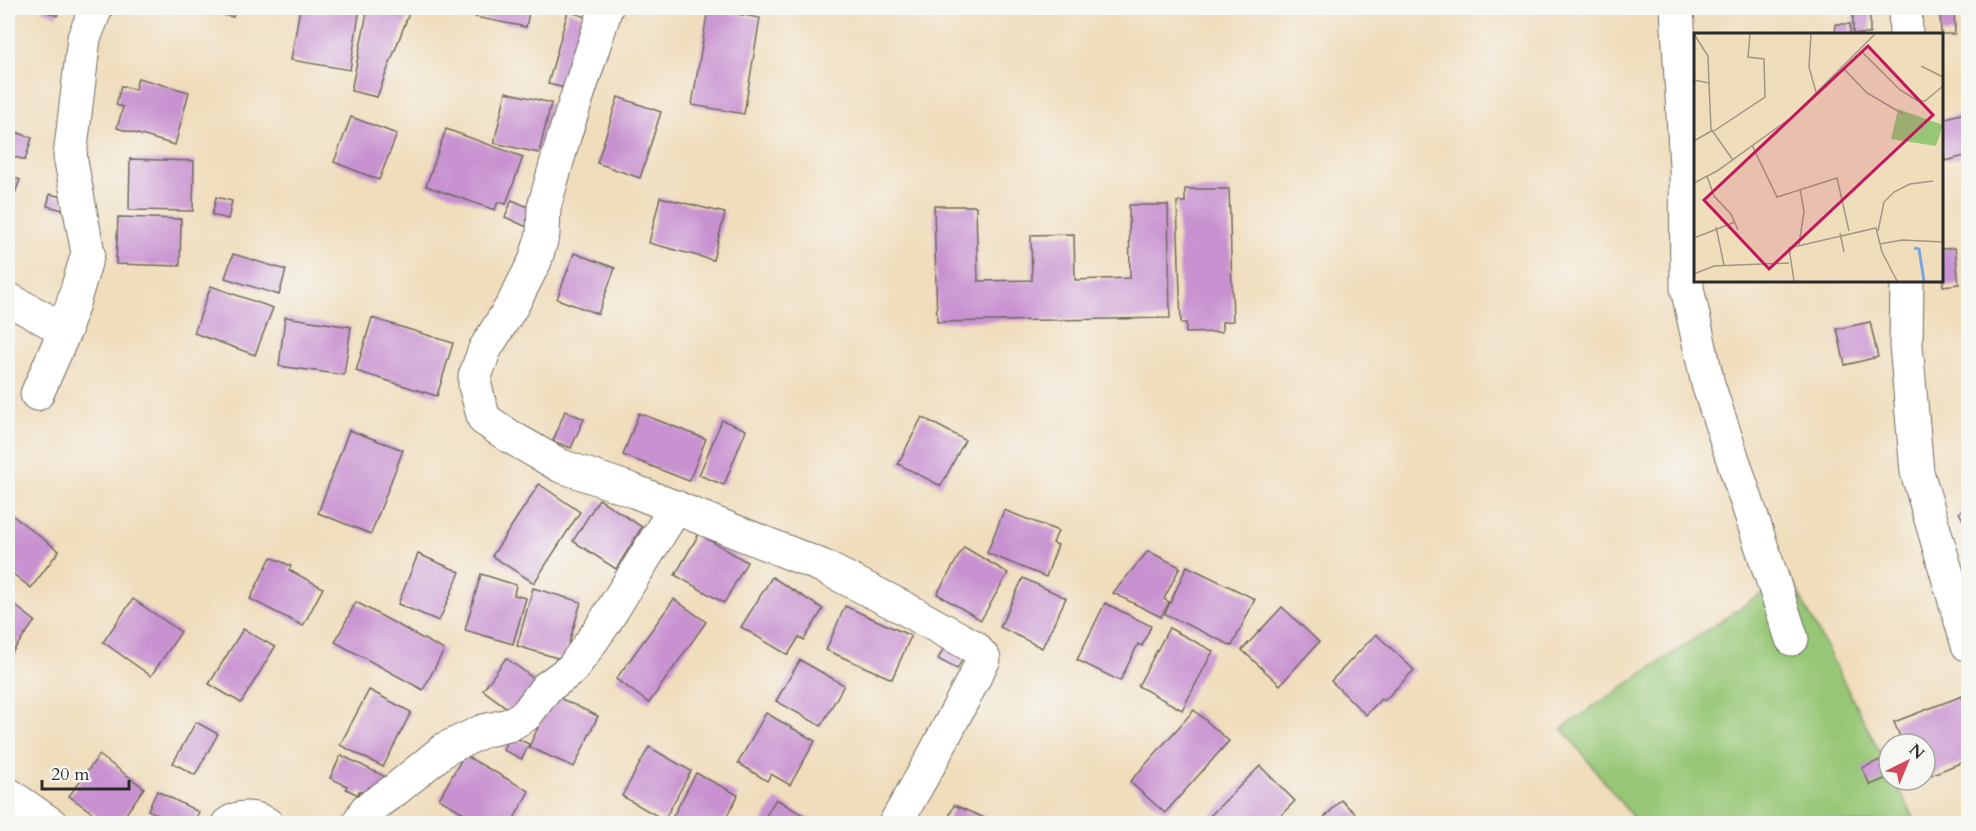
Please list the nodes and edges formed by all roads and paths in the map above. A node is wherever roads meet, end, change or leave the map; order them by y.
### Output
1 (96, 8) edge
2 (606, 8) edge
3 (1677, 8) edge
4 (1905, 8) edge
5 (1906, 33) edge
6 (1907, 282) edge
7 (8, 299) edge
8 (65, 330) junction
9 (37, 394) dead end
10 (676, 507) junction
11 (1792, 639) dead end
12 (1968, 645) edge
13 (8, 794) edge
14 (51, 824) edge
15 (228, 824) edge
16 (267, 824) edge
17 (358, 824) edge
18 (895, 824) edge

1 - 8 street
2 - 10 street
3 - 11 street
4 - 5 street
6 - 12 street
7 - 8 street
8 - 9 street
10 - 17 street
10 - 18 street
13 - 14 street
15 - 16 street

